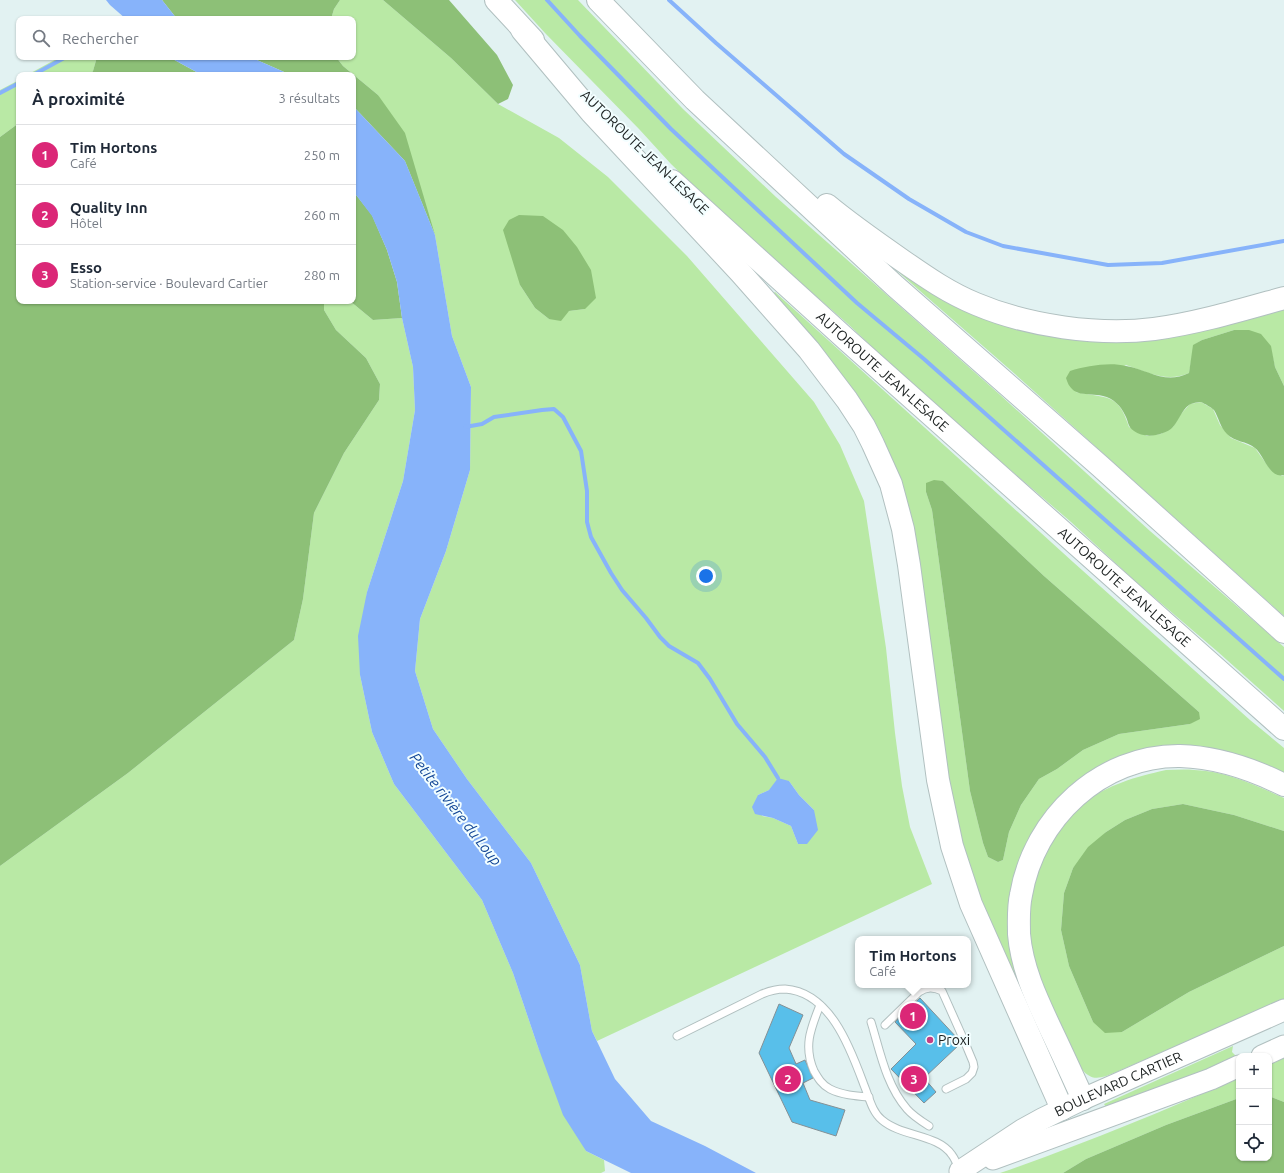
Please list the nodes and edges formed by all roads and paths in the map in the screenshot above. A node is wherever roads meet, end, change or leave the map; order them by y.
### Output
1 (496, 0) edge
2 (598, 0) edge
3 (522, 30) junction
4 (695, 100) junction
5 (1284, 298) edge
6 (1284, 632) edge
7 (1284, 729) edge
8 (1284, 785) edge
9 (820, 1005) junction
10 (1284, 1010) edge
11 (871, 1022) dead end
12 (885, 1024) dead end
13 (677, 1036) dead end
14 (1284, 1046) edge
15 (1269, 1053) edge
16 (1236, 1067) edge
17 (946, 1089) dead end
18 (869, 1097) junction
19 (1083, 1100) junction
20 (1062, 1109) junction
21 (1093, 1123) junction
22 (929, 1126) dead end
23 (1072, 1131) junction
24 (957, 1172) edge

1 - 3 highway, AUTOROUTE JEAN-LESAGE
2 - 4 highway
3 - 7 highway, AUTOROUTE JEAN-LESAGE
3 - 20 highway
4 - 5 highway
4 - 6 highway
8 - 19 highway
9 - 13 lane
9 - 18 lane
9 - 18 lane
10 - 19 main road, BOULEVARD CARTIER
11 - 22 lane
12 - 17 lane
14 - 15 main road
16 - 21 main road, BOULEVARD CARTIER
18 - 24 lane
19 - 20 main road, BOULEVARD CARTIER
19 - 21 main road
20 - 23 main road
20 - 24 main road, BOULEVARD CARTIER
21 - 23 main road, BOULEVARD CARTIER
23 - 24 main road, BOULEVARD CARTIER

